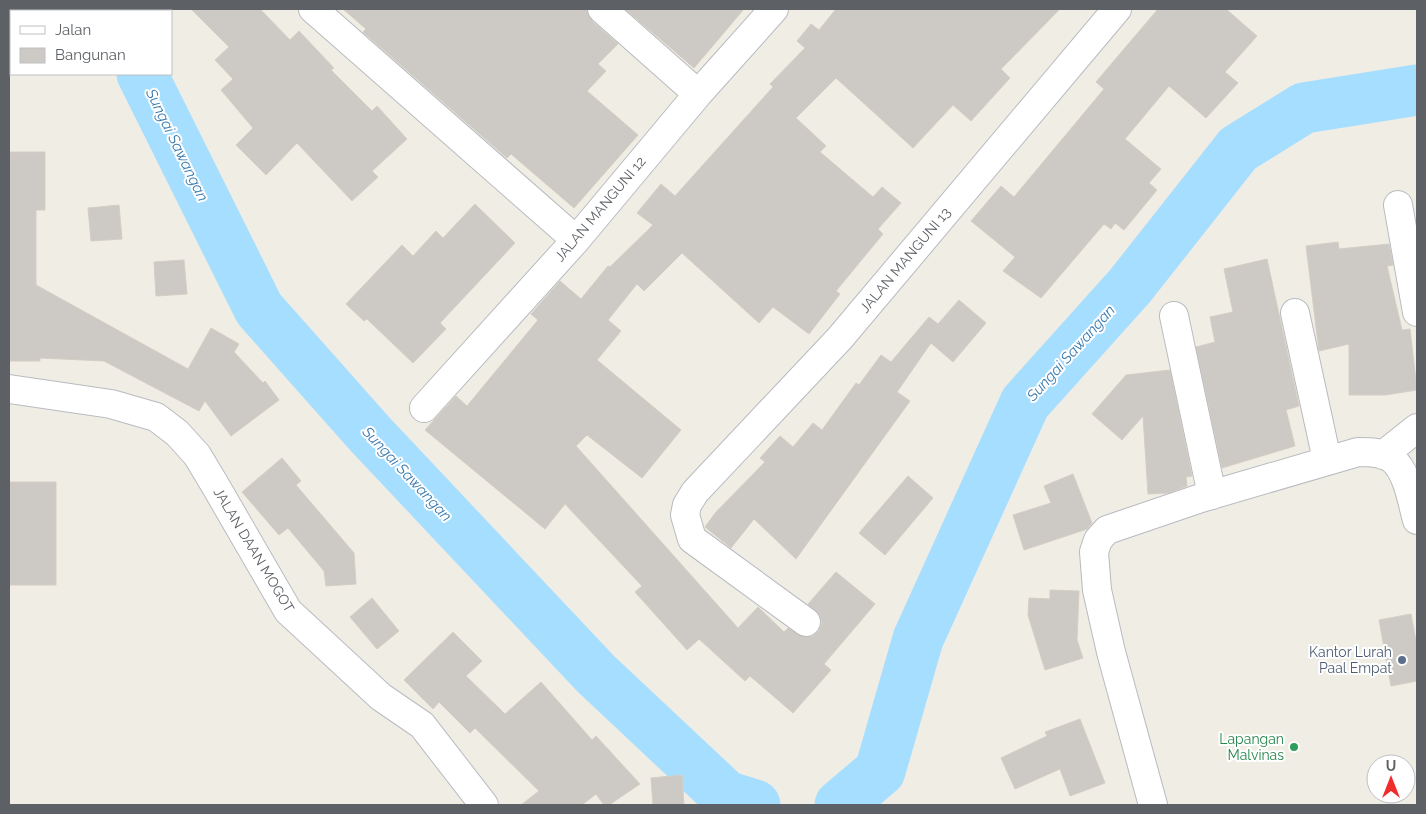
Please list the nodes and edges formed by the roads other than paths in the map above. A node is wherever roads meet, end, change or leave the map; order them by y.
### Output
1 (313, 9) edge
2 (602, 9) edge
3 (774, 9) edge
4 (1117, 9) edge
5 (698, 94) junction
6 (1398, 205) dead end
7 (576, 240) junction
8 (1417, 312) edge
9 (1295, 313) dead end
10 (1174, 316) dead end
11 (9, 389) edge
12 (424, 408) dead end
13 (1417, 428) edge
14 (1383, 456) junction
15 (1327, 460) junction
16 (1212, 495) junction
17 (1417, 520) edge
18 (806, 622) dead end
19 (484, 805) edge
20 (1153, 805) edge

1 - 7 street
2 - 5 street
3 - 5 street, JALAN MANGUNI 12
4 - 18 street, JALAN MANGUNI 13
5 - 7 street, JALAN MANGUNI 12
6 - 8 street
7 - 12 street, JALAN MANGUNI 12
9 - 15 street
10 - 16 street
11 - 19 street, JALAN DAAN MOGOT
13 - 14 street
14 - 15 street
14 - 17 street
15 - 16 street
16 - 20 street

